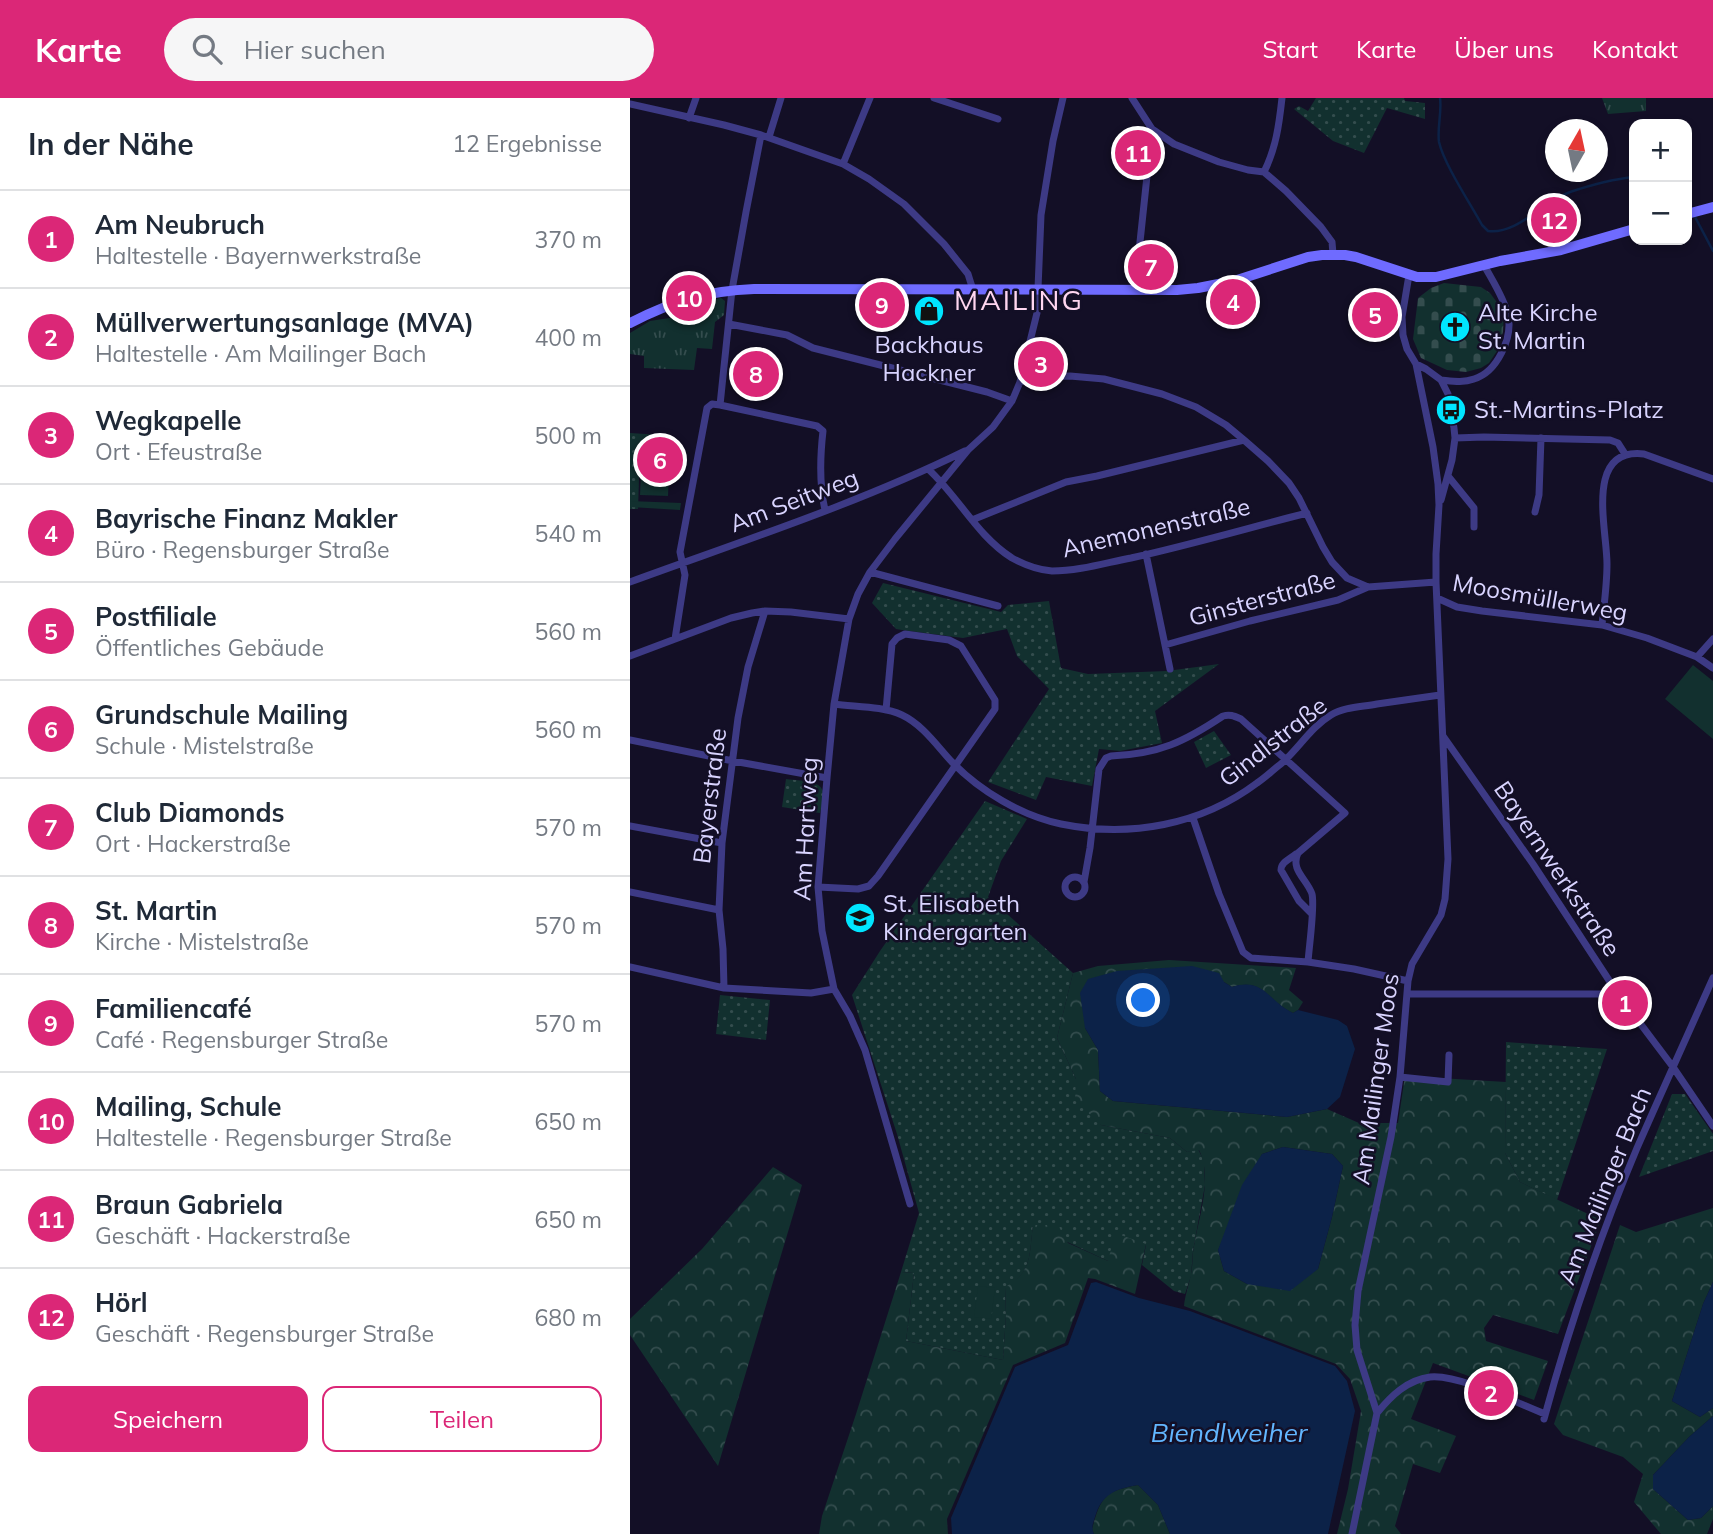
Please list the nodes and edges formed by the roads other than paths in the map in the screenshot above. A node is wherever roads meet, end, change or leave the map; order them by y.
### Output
1 (696, 98) edge
2 (781, 98) edge
3 (870, 98) edge
4 (934, 98) edge
5 (1063, 98) edge
6 (1132, 98) edge
7 (1282, 98) edge
8 (957, 102) edge
9 (631, 106) edge
10 (689, 118) junction
11 (998, 119) dead end
12 (1152, 129) junction
13 (765, 136) junction
14 (844, 164) junction
15 (1264, 172) junction
16 (1712, 207) edge
17 (1692, 213) edge
18 (1629, 230) edge
19 (1333, 254) junction
20 (1484, 265) junction
21 (1409, 275) junction
22 (973, 289) junction
23 (1135, 289) junction
24 (732, 290) junction
25 (1037, 290) junction
26 (630, 323) edge
27 (729, 324) junction
28 (1416, 364) junction
29 (1441, 380) junction
30 (1020, 382) junction
31 (1012, 401) junction
32 (720, 405) junction
33 (1455, 438) junction
34 (1541, 438) junction
35 (1244, 440) junction
36 (1433, 447) junction
37 (968, 450) junction
38 (1625, 454) junction
39 (929, 469) junction
40 (1448, 476) junction
41 (1713, 479) edge
42 (943, 482) junction
43 (1439, 505) junction
44 (825, 510) junction
45 (1535, 512) dead end
46 (1307, 513) junction
47 (972, 520) junction
48 (1474, 527) dead end
49 (1146, 554) junction
50 (683, 563) junction
51 (870, 572) junction
52 (630, 582) edge
53 (1436, 582) junction
54 (1368, 587) junction
55 (1437, 598) junction
56 (998, 606) dead end
57 (765, 611) junction
58 (849, 620) junction
59 (1602, 625) junction
60 (675, 639) junction
61 (1713, 639) edge
62 (1165, 645) junction
63 (630, 656) edge
64 (1698, 657) junction
65 (1713, 668) edge
66 (1170, 669) dead end
67 (1440, 695) junction
68 (834, 704) junction
69 (886, 710) junction
70 (1443, 736) junction
71 (630, 740) edge
72 (1286, 759) junction
73 (733, 761) junction
74 (955, 765) junction
75 (827, 778) junction
76 (1193, 818) junction
77 (630, 826) edge
78 (1092, 829) junction
79 (722, 843) junction
80 (1298, 853) junction
81 (1084, 882) dead end
82 (818, 887) junction
83 (630, 892) edge
84 (719, 911) junction
85 (1312, 914) junction
86 (1308, 962) junction
87 (630, 967) edge
88 (1713, 978) edge
89 (1408, 981) junction
90 (724, 988) junction
91 (834, 989) junction
92 (1618, 994) junction
93 (1408, 995) junction
94 (1449, 1055) dead end
95 (1673, 1068) junction
96 (1400, 1077) junction
97 (1713, 1126) edge
98 (910, 1204) dead end
99 (1377, 1413) junction
100 (1352, 1534) edge

1 - 10 street
2 - 13 street
3 - 14 street
4 - 8 street
5 - 25 street, Am Hartweg
6 - 12 street
7 - 15 street
8 - 11 street
9 - 10 street
10 - 13 street
12 - 15 street
12 - 23 street
13 - 14 street
13 - 24 street
14 - 22 street
15 - 19 street
16 - 17 street
18 - 20 street
19 - 21 street
19 - 23 street
20 - 21 street
20 - 29 street
21 - 28 street, Am Mailinger Moos
22 - 24 street
22 - 25 street
23 - 25 street
24 - 26 street
24 - 27 street
25 - 30 street, Am Hartweg
27 - 31 street
27 - 32 street
28 - 29 street, Am Mailinger Moos
28 - 36 street, Am Mailinger Moos
29 - 33 street, Am Mailinger Moos
30 - 31 street, Am Hartweg
30 - 35 street
31 - 37 street, Am Hartweg
32 - 44 street
32 - 50 street
33 - 34 street
33 - 36 street
33 - 40 street, Am Mailinger Moos
34 - 38 street
34 - 45 street
35 - 46 street
35 - 47 street
36 - 43 street, Am Mailinger Moos
37 - 39 street, Am Seitweg
37 - 42 street, Am Hartweg
38 - 41 street
38 - 59 street
39 - 42 street, Anemonenstraße
39 - 44 street, Am Seitweg
40 - 43 street, Am Mailinger Moos
40 - 48 street
42 - 47 street, Anemonenstraße
42 - 51 street, Am Hartweg
43 - 53 street, Am Mailinger Moos
44 - 50 street, Am Seitweg
46 - 49 street, Anemonenstraße
46 - 54 street
47 - 49 street, Anemonenstraße
49 - 62 street, Ginsterstraße
50 - 52 street, Am Seitweg
50 - 60 street
51 - 56 street
51 - 58 street, Am Hartweg
53 - 54 street, Ginsterstraße
53 - 55 street, Am Mailinger Moos
54 - 62 street, Ginsterstraße
55 - 59 street, Moosmüllerweg
55 - 67 street, Am Mailinger Moos
57 - 58 street
57 - 60 street
57 - 73 street, Bayerstraße
58 - 68 street, Am Hartweg
59 - 64 street, Moosmüllerweg
60 - 63 street
61 - 64 street
62 - 66 street, Ginsterstraße
64 - 65 street, Moosmüllerweg
67 - 70 street, Am Mailinger Moos
67 - 72 street, Gindlstraße
68 - 69 street, Gindlstraße
68 - 75 street, Am Hartweg
69 - 74 street, Gindlstraße
69 - 74 street
70 - 89 street, Am Mailinger Moos
70 - 92 street, Bayernwerkstraße
71 - 73 street
72 - 76 street, Gindlstraße
72 - 78 street
72 - 80 street
73 - 75 street
73 - 79 street, Bayerstraße
74 - 78 street, Gindlstraße
74 - 82 street
75 - 82 street, Am Hartweg
76 - 78 street, Gindlstraße
76 - 86 street
77 - 79 street
78 - 81 street
79 - 84 street, Bayerstraße
80 - 85 street
80 - 85 street
82 - 91 street, Am Hartweg
83 - 84 street
84 - 90 street, Bayerstraße
85 - 86 street
86 - 89 street
87 - 90 street
88 - 95 street, Am Mailinger Bach
89 - 93 street, Am Mailinger Moos
90 - 91 street
91 - 98 street, Am Hartweg
92 - 93 street
92 - 95 street, Bayernwerkstraße
93 - 96 street, Am Mailinger Moos
94 - 96 street
95 - 97 street, Bayernwerkstraße
95 - 99 street, Am Mailinger Bach
96 - 99 street, Am Mailinger Moos
99 - 100 street, Am Mailinger Moos

